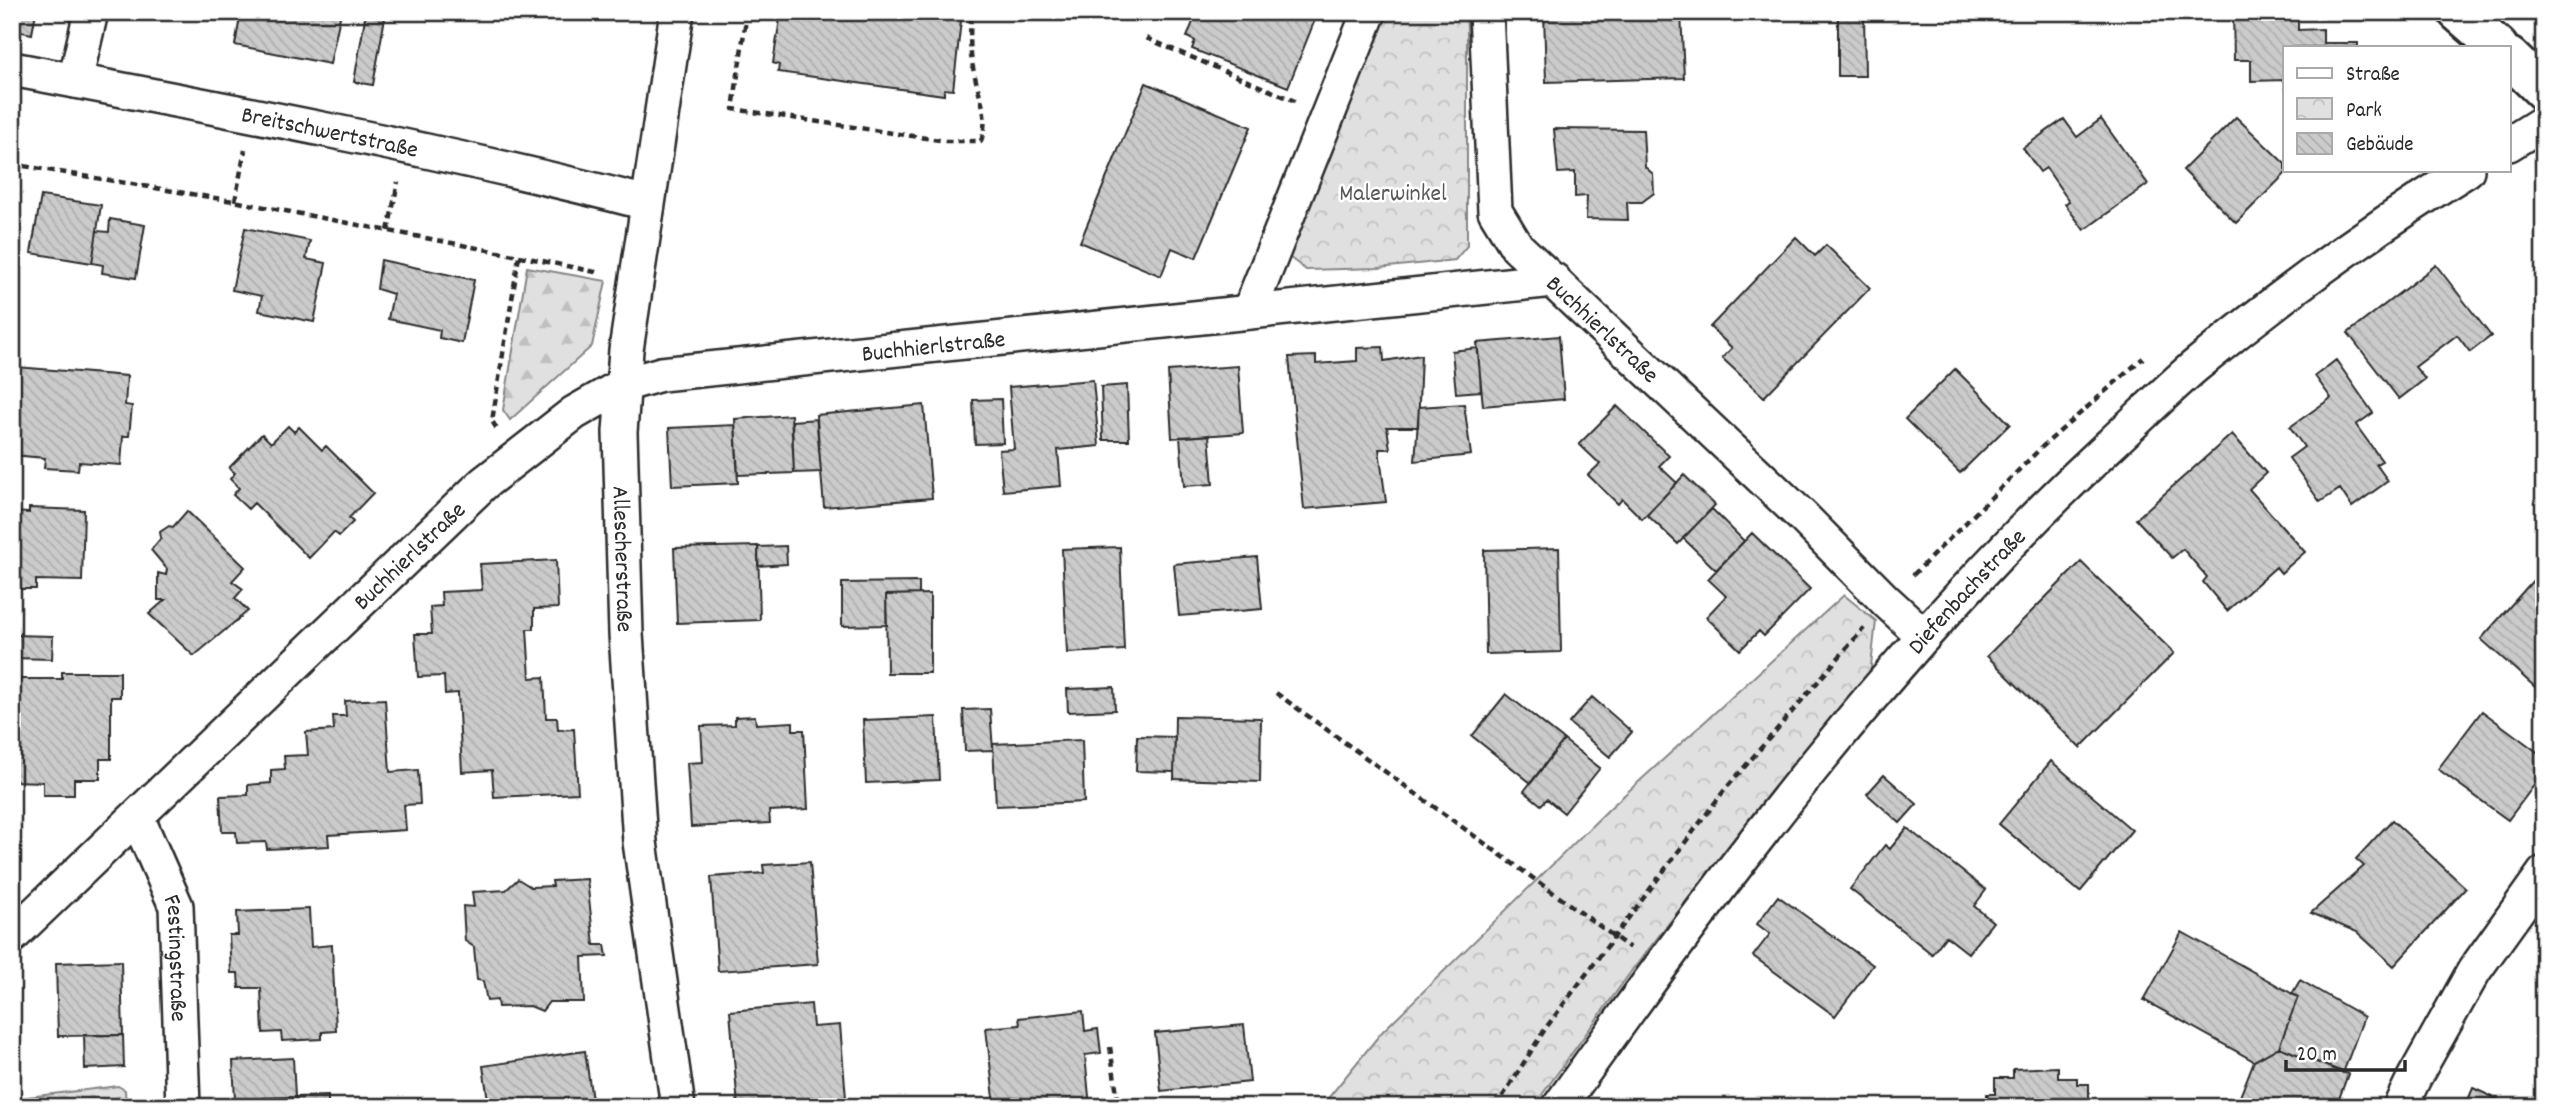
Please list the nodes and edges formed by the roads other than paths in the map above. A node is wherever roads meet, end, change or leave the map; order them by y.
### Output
1 (92, 12) edge
2 (677, 12) edge
3 (1369, 12) edge
4 (1486, 12) edge
5 (2458, 12) edge
6 (2497, 46) edge
7 (2510, 58) edge
8 (12, 69) edge
9 (75, 81) junction
10 (2544, 91) edge
11 (2544, 122) edge
12 (2510, 143) edge
13 (2464, 172) edge
14 (647, 203) junction
15 (1554, 280) junction
16 (1249, 312) junction
17 (623, 386) junction
18 (1924, 636) junction
19 (137, 817) junction
20 (2544, 873) edge
21 (12, 936) edge
22 (183, 1107) edge
23 (678, 1107) edge
24 (1559, 1107) edge
25 (2400, 1107) edge

1 - 9 street
2 - 14 street, Allescherstraße
3 - 16 street
4 - 15 street
5 - 6 street
7 - 10 street
8 - 9 street, Breitschwertstraße
9 - 14 street, Breitschwertstraße
11 - 12 street
13 - 18 street, Diefenbachstraße
14 - 17 street, Allescherstraße
15 - 16 street, Buchhierlstraße
15 - 18 street, Buchhierlstraße
16 - 17 street, Buchhierlstraße
17 - 19 street, Buchhierlstraße
17 - 23 street, Allescherstraße
18 - 24 street, Diefenbachstraße
19 - 21 street, Buchhierlstraße
19 - 22 street, Festingstraße
20 - 25 street

